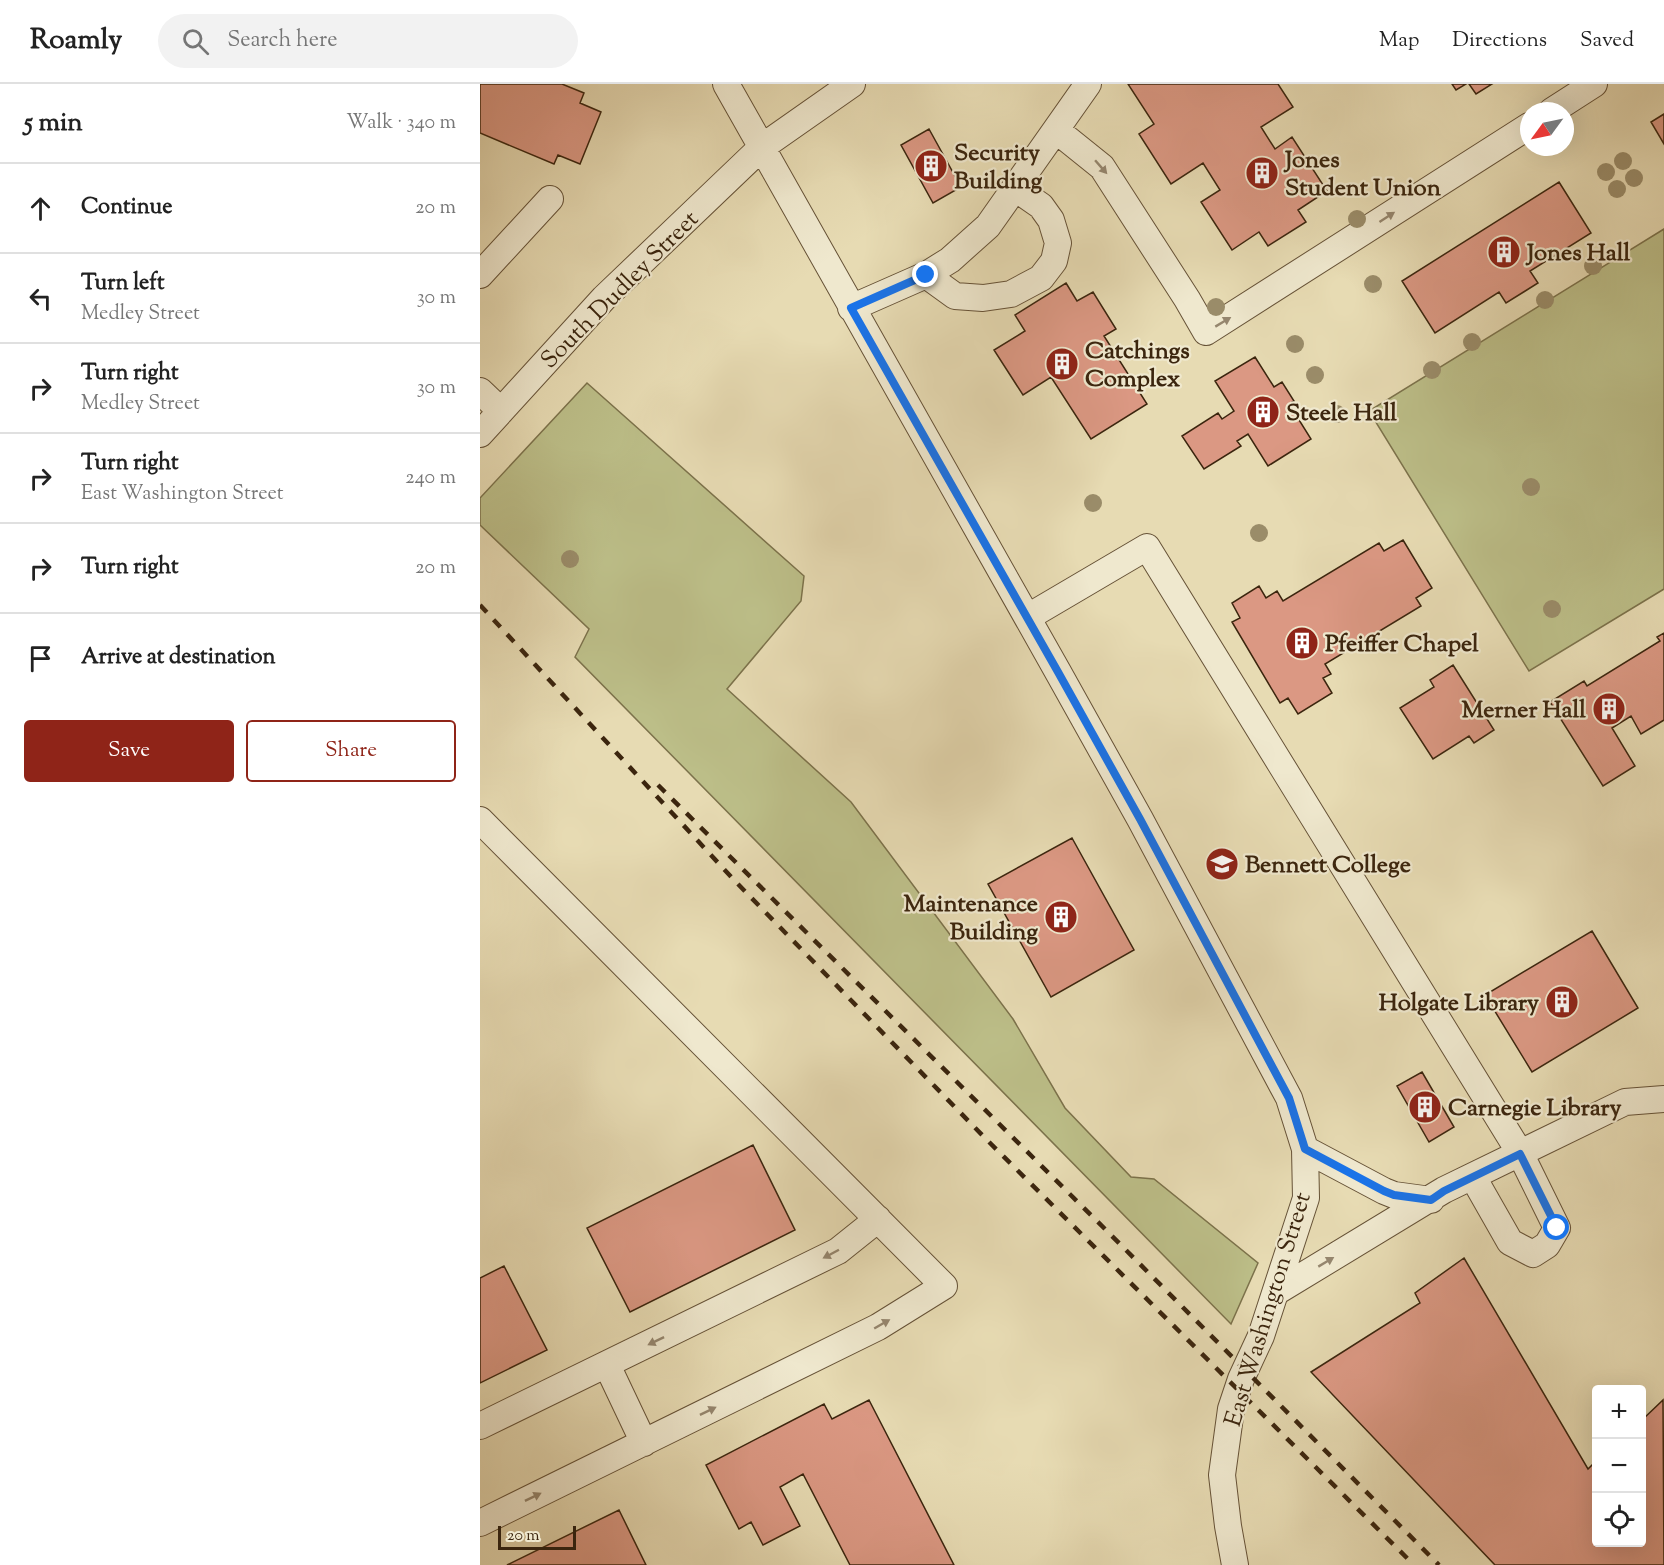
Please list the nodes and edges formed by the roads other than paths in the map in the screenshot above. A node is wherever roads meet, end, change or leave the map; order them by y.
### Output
1 (726, 84) edge
2 (852, 84) edge
3 (1088, 84) edge
4 (1594, 84) edge
5 (1566, 102) edge
6 (1056, 130) junction
7 (1520, 132) edge
8 (762, 147) junction
9 (1015, 188) junction
10 (550, 199) dead end
11 (480, 275) edge
12 (926, 275) junction
13 (851, 308) junction
14 (480, 391) edge
15 (501, 411) junction
16 (480, 434) edge
17 (1028, 617) junction
18 (480, 820) edge
19 (1664, 1099) edge
20 (1305, 1149) junction
21 (1520, 1154) junction
22 (1473, 1177) junction
23 (1431, 1200) junction
24 (878, 1219) junction
25 (1276, 1292) junction
26 (606, 1365) junction
27 (480, 1426) edge
28 (644, 1443) junction
29 (480, 1523) edge
30 (1235, 1565) edge

1 - 8 street, East Washington Street
2 - 8 street, South Dudley Street
3 - 6 street
4 - 5 street
6 -> 7 street
6 - 9 street
8 - 13 street, East Washington Street
8 - 15 street, South Dudley Street
9 - 12 street
9 - 12 street
10 - 11 street
12 - 13 street
13 - 17 street, East Washington Street
14 - 15 street
15 - 16 street, South Dudley Street
17 - 20 street, East Washington Street
17 - 21 street
18 - 24 street
19 - 21 street
20 - 23 street
20 - 25 street, East Washington Street
21 - 22 street
21 - 22 street
22 - 23 street
25 -> 23 street
24 -> 26 street
28 -> 24 street
25 - 30 street, East Washington Street
26 - 27 street
26 - 28 street
29 -> 28 street

